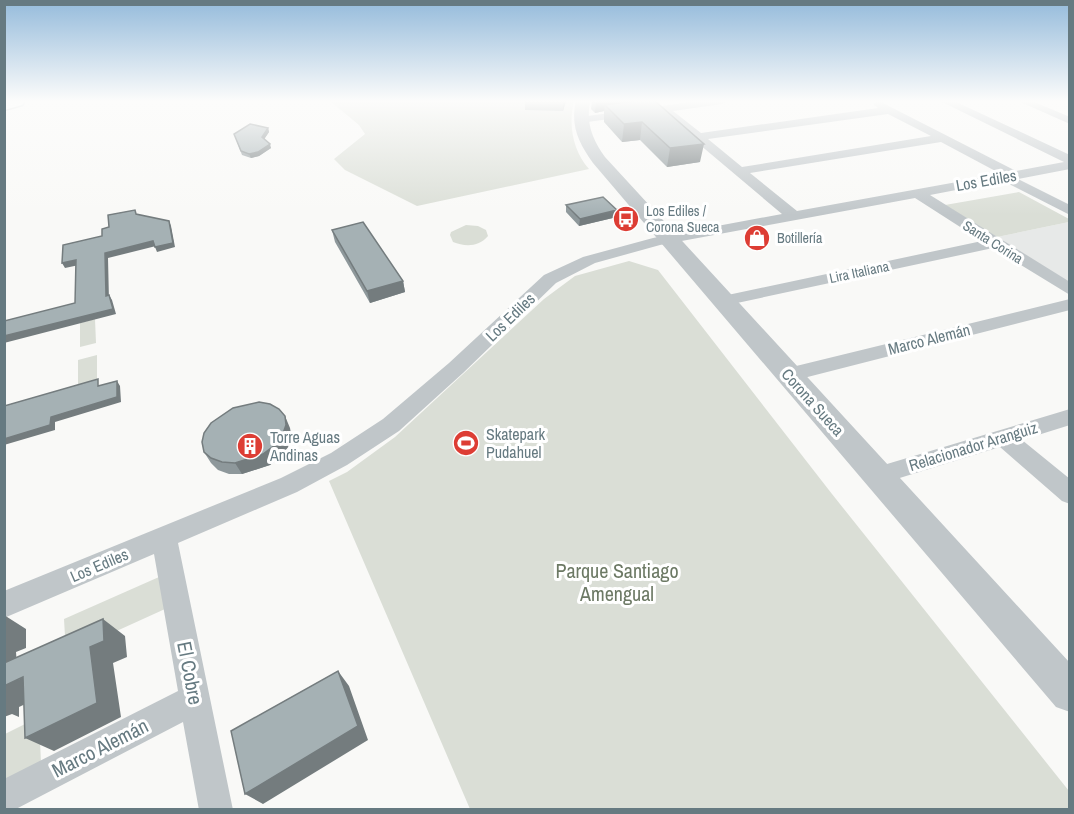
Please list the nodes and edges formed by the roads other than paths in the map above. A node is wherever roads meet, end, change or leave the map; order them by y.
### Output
1 (586, 139) edge
2 (701, 139) edge
3 (937, 139) edge
4 (945, 139) edge
5 (1025, 139) edge
6 (1070, 160) edge
7 (1070, 165) edge
8 (740, 171) junction
9 (1009, 176) junction
10 (917, 193) junction
11 (1070, 210) edge
12 (794, 216) junction
13 (668, 239) junction
14 (995, 243) junction
15 (1070, 290) edge
16 (723, 301) junction
17 (1070, 304) edge
18 (788, 375) junction
19 (1070, 417) edge
20 (1004, 437) junction
21 (877, 476) junction
22 (1070, 494) edge
23 (164, 537) junction
24 (4, 605) edge
25 (1070, 693) edge
26 (195, 699) junction
27 (4, 796) edge
28 (216, 810) edge

1 - 13 street, Corona Sueca
2 - 8 street
3 - 8 street
4 - 9 street
5 - 6 street
7 - 9 street, Los Ediles
8 - 12 street
9 - 10 street, Los Ediles
9 - 11 street
10 - 12 street, Los Ediles
10 - 14 street, Santa Corina
12 - 13 street, Los Ediles
13 - 16 street, Corona Sueca
13 - 23 street, Los Ediles
14 - 15 street, Santa Corina
14 - 16 street, Lira Italiana
16 - 18 street, Corona Sueca
17 - 18 street, Marco Alemán
18 - 21 street, Corona Sueca
19 - 20 street, Relacionador Aranguiz
20 - 21 street, Relacionador Aranguiz
20 - 22 street
21 - 25 street, Corona Sueca
23 - 24 street, Los Ediles
23 - 26 street, El Cobre
26 - 27 street, Marco Alemán
26 - 28 street, El Cobre

